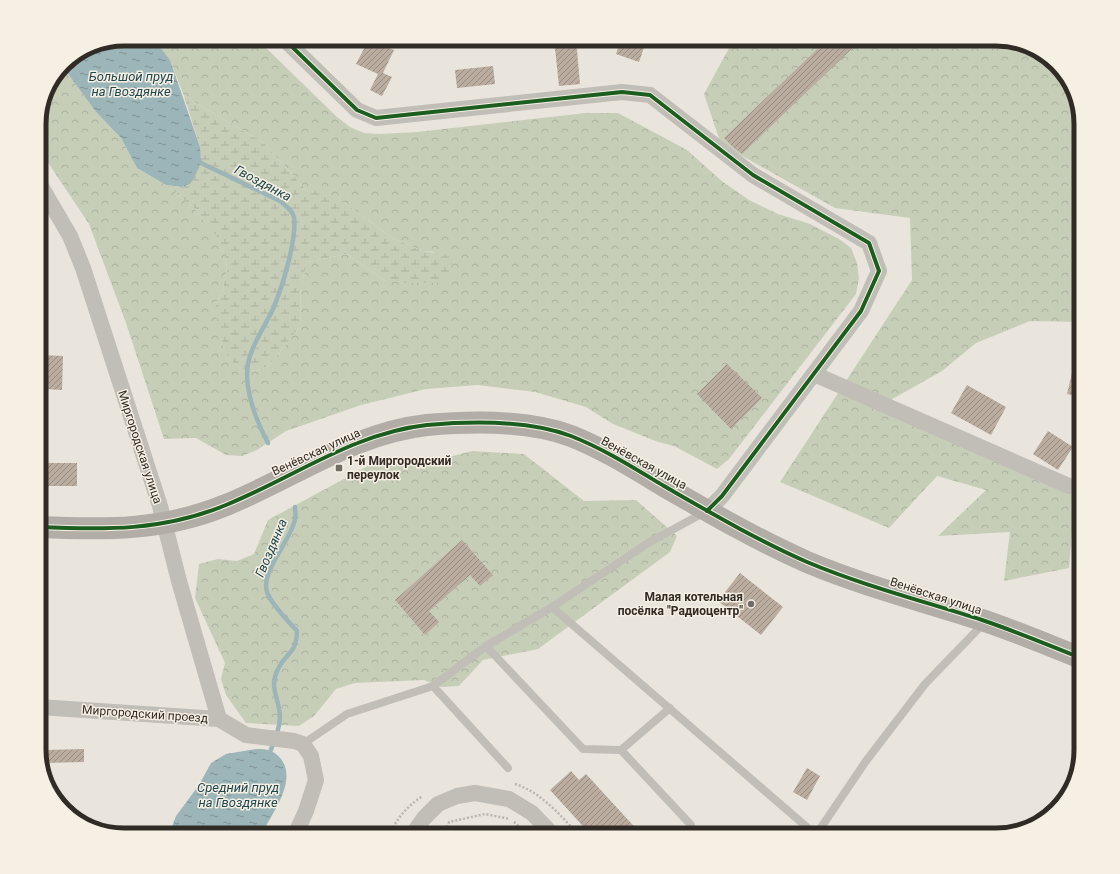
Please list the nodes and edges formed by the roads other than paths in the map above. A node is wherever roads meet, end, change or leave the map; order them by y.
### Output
1 (291, 46) edge
2 (46, 195) edge
3 (814, 374) junction
4 (1069, 486) dead end
5 (707, 511) junction
6 (164, 524) junction
7 (46, 527) edge
8 (552, 607) junction
9 (985, 621) junction
10 (486, 646) junction
11 (1074, 655) edge
12 (432, 686) junction
13 (46, 707) edge
14 (670, 708) junction
15 (220, 719) junction
16 (303, 744) junction
17 (621, 750) junction
18 (508, 768) dead end
19 (298, 828) edge
20 (417, 828) edge
21 (546, 828) edge
22 (691, 828) edge
23 (808, 828) edge
24 (821, 828) edge

1 - 3 street
2 - 6 street, Миргородская улица
3 - 4 street
3 - 5 street
5 - 6 street, Венёвская улица
5 - 8 lane
5 - 9 street, Венёвская улица
6 - 7 street
6 - 15 street, Миргородская улица
8 - 10 lane
8 - 14 lane
9 - 11 street, Венёвская улица
9 - 24 lane
10 - 12 lane
10 - 17 lane
12 - 16 lane
12 - 18 lane
13 - 15 street, Миргородский проезд
14 - 17 lane
14 - 23 lane
15 - 16 street, Миргородский проезд
16 - 19 street
17 - 22 lane
20 - 21 street

